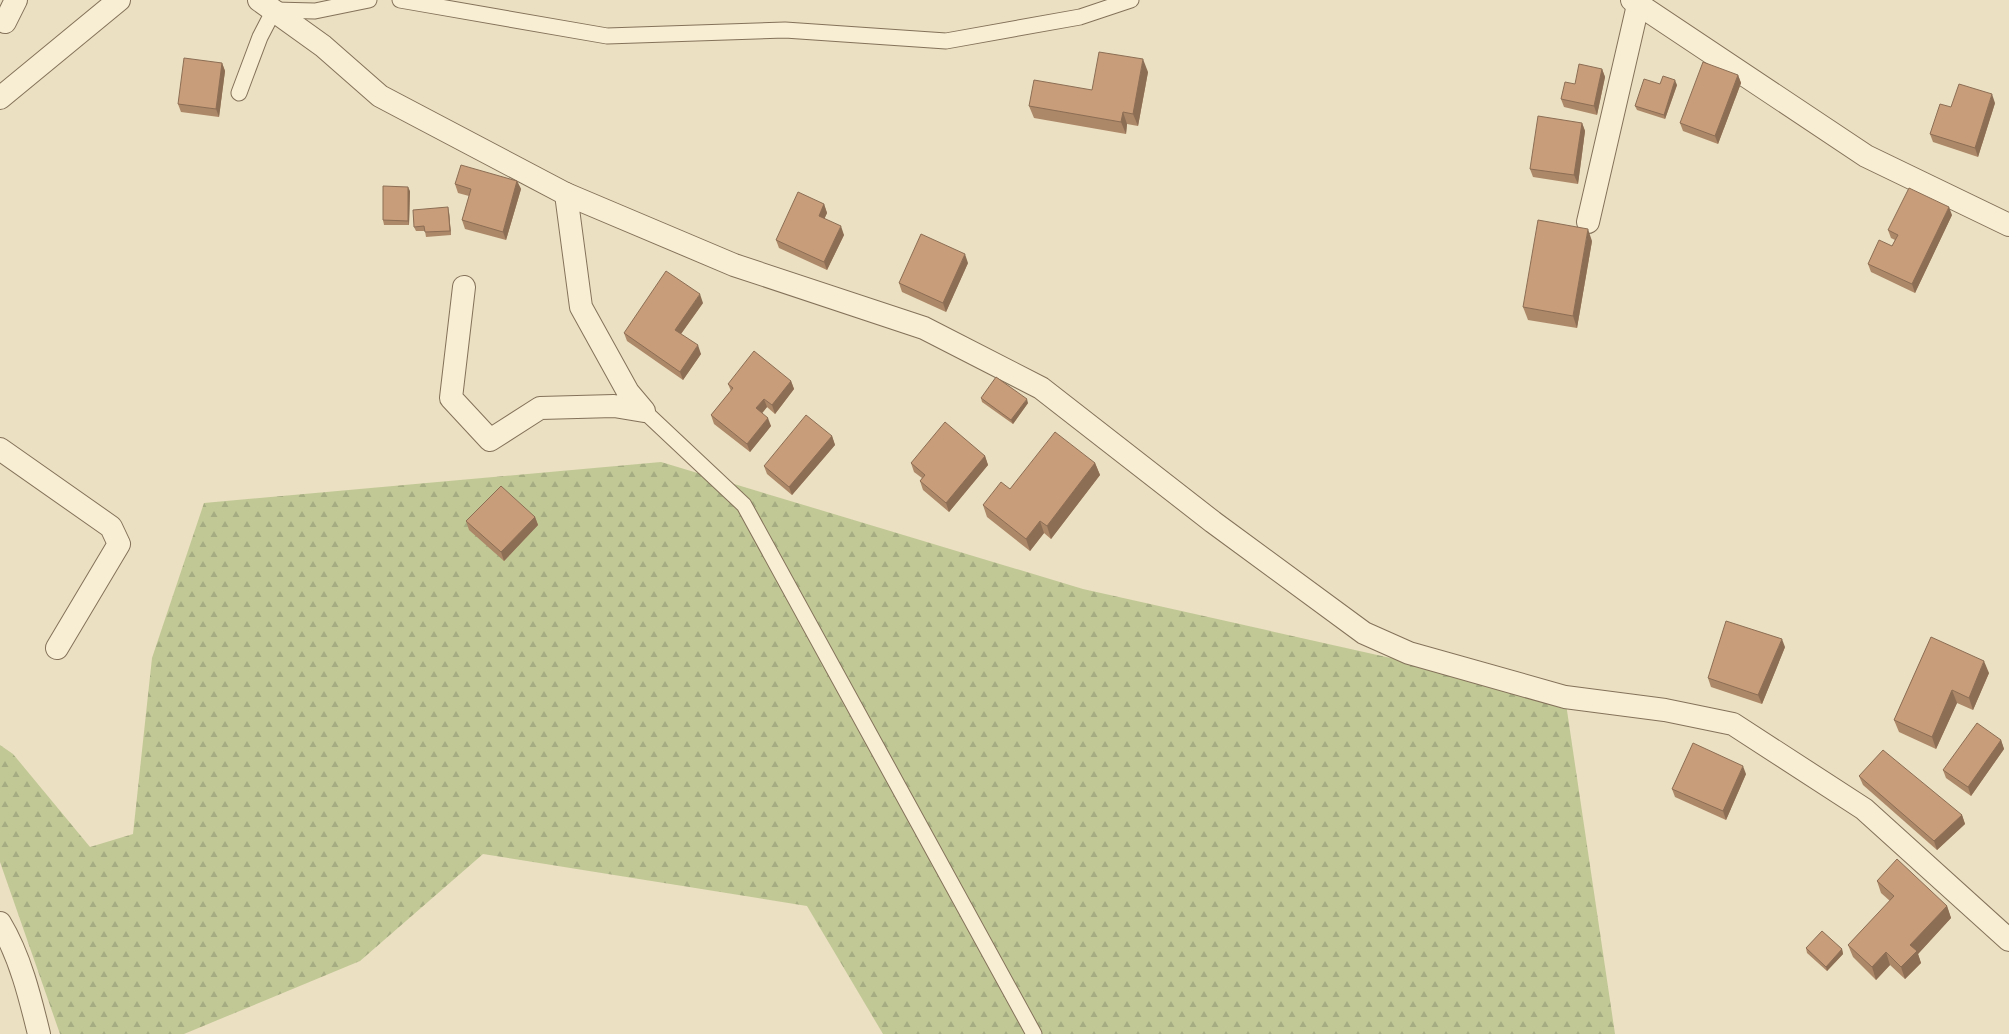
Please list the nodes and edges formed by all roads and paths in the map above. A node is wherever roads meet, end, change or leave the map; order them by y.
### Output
1 (16, 0) edge
2 (119, 0) edge
3 (369, 0) edge
4 (400, 0) edge
5 (1131, 0) edge
6 (1635, 3) edge
7 (266, 5) edge
8 (5, 22) dead end
9 (239, 93) dead end
10 (0, 98) edge
11 (566, 194) junction
12 (1588, 222) dead end
13 (2009, 225) edge
14 (464, 287) dead end
15 (644, 411) junction
16 (0, 448) edge
17 (57, 648) dead end
18 (0, 923) edge
19 (2009, 940) edge
20 (38, 1034) edge
21 (1034, 1034) edge

1 - 8 street
2 - 10 street
3 - 7 lane
4 - 5 lane
6 - 12 street
6 - 13 street
7 - 9 lane
7 - 11 street
11 - 15 street
11 - 19 street
14 - 15 street
15 - 21 lane
16 - 17 street
18 - 20 street

